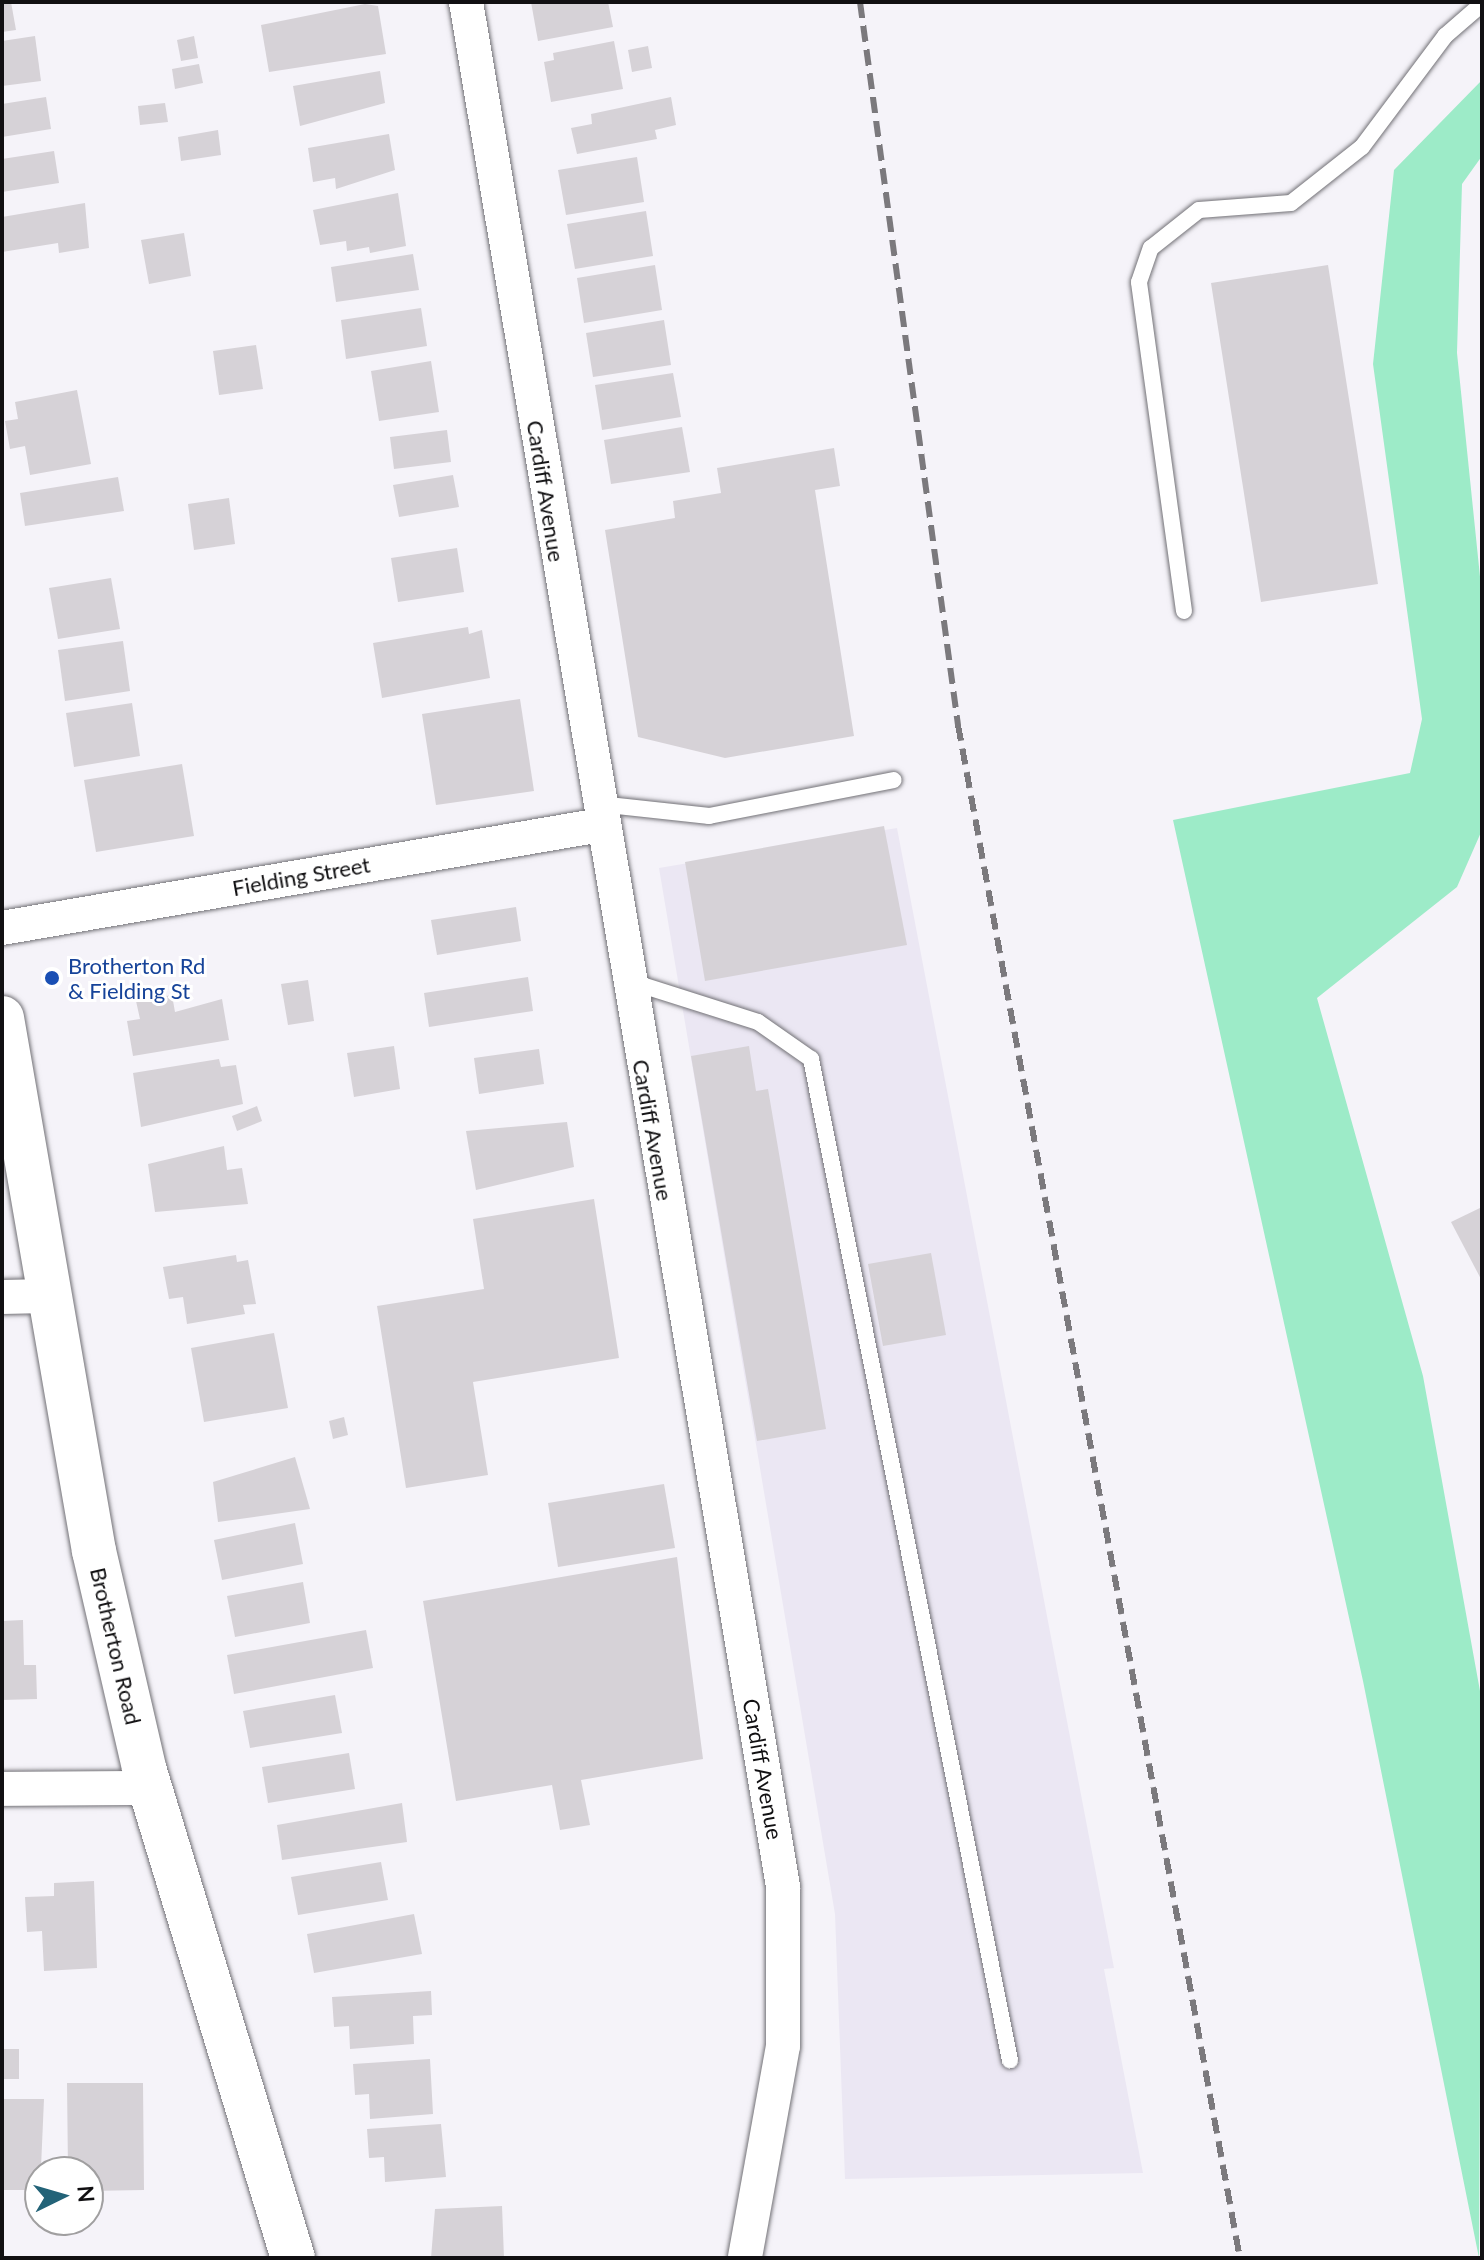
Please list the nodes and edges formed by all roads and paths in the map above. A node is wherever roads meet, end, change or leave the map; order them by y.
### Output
1 (466, 2) edge
2 (1482, 4) edge
3 (1184, 611) dead end
4 (894, 780) dead end
5 (599, 814) junction
6 (2, 928) edge
7 (628, 980) junction
8 (2, 1018) edge
9 (47, 1296) junction
10 (2, 1297) edge
11 (151, 1788) junction
12 (2, 1789) edge
13 (1010, 2060) dead end
14 (293, 2258) edge
15 (745, 2258) edge

1 - 5 street, Cardiff Avenue
2 - 3 lane
4 - 5 lane
5 - 6 street, Fielding Street
5 - 7 street, Cardiff Avenue
7 - 13 lane
7 - 15 street, Cardiff Avenue
8 - 9 street, Brotherton Road
9 - 10 street
9 - 11 street, Brotherton Road
11 - 12 street
11 - 14 street, Brotherton Road

